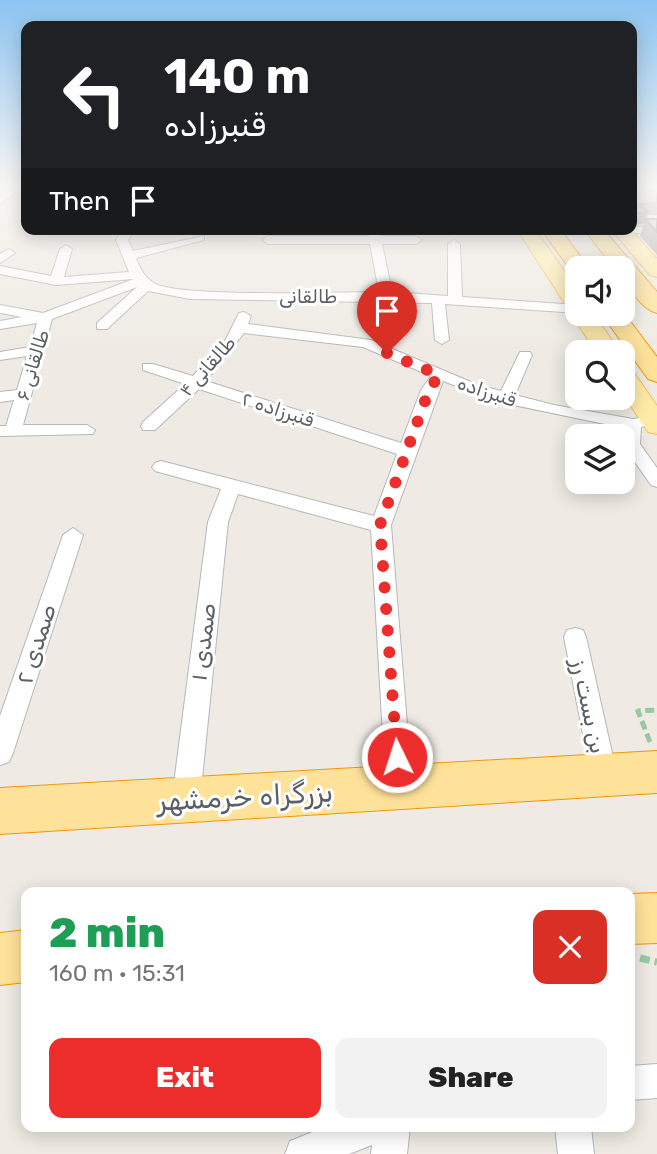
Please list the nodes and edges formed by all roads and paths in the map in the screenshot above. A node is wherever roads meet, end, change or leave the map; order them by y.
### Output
1 (122, 240) edge
2 (194, 240) edge
3 (268, 240) dead end
4 (271, 240) edge
5 (375, 240) edge
6 (533, 240) edge
7 (558, 240) edge
8 (602, 240) edge
9 (629, 240) edge
10 (454, 244) dead end
11 (66, 249) dead end
12 (129, 256) junction
13 (570, 256) edge
14 (0, 270) edge
15 (657, 271) edge
16 (142, 280) junction
17 (56, 281) junction
18 (565, 288) edge
19 (248, 296) junction
20 (386, 296) junction
21 (438, 299) junction
22 (455, 300) junction
23 (657, 306) edge
24 (565, 307) edge
25 (0, 309) edge
26 (47, 317) junction
27 (0, 326) edge
28 (102, 326) dead end
29 (622, 326) edge
30 (242, 328) junction
31 (442, 340) dead end
32 (36, 350) junction
33 (524, 355) dead end
34 (0, 356) edge
35 (148, 367) dead end
36 (657, 374) edge
37 (439, 375) junction
38 (196, 382) junction
39 (23, 394) junction
40 (0, 397) edge
41 (635, 398) edge
42 (505, 399) junction
43 (648, 423) edge
44 (149, 426) dead end
45 (87, 430) dead end
46 (6, 431) edge
47 (407, 451) junction
48 (161, 467) dead end
49 (657, 481) edge
50 (232, 486) junction
51 (380, 525) junction
52 (73, 535) dead end
53 (575, 638) dead end
54 (657, 710) edge
55 (0, 753) edge
56 (654, 765) edge
57 (604, 775) junction
58 (399, 787) junction
59 (186, 799) junction
60 (0, 811) edge
61 (640, 931) edge
62 (0, 952) edge
63 (21, 954) edge
64 (21, 955) edge
65 (0, 959) edge
66 (657, 962) edge
67 (657, 1081) edge
68 (635, 1083) edge
69 (359, 1132) edge
70 (391, 1132) edge
71 (574, 1132) edge
72 (303, 1154) edge
73 (389, 1154) edge
74 (576, 1154) edge

1 - 12 street
2 - 12 street
3 - 4 street
5 - 20 street
6 - 18 main road
7 - 13 highway
8 - 23 highway
9 - 15 main road
10 - 22 street
11 - 17 street
12 - 16 street
14 - 17 street, طالقانی
16 - 17 street, طالقانی
16 - 19 street, طالقانی
16 - 26 street, طالقانی ۶
16 - 28 street
19 - 20 street, طالقانی
19 - 30 street, طالقانی ۴
20 - 21 street, طالقانی
21 - 22 street, طالقانی
21 - 31 street
22 - 24 street, طالقانی
25 - 26 street
26 - 27 street
26 - 32 street, طالقانی ۶
29 - 36 highway
30 - 37 street, قنبرزاده
30 - 38 street, طالقانی ۴
32 - 34 street
32 - 39 street, طالقانی ۶
33 - 42 street
35 - 38 street, قنبرزاده ۲
37 - 42 street, قنبرزاده
37 - 47 street
38 - 44 street, طالقانی ۴
38 - 47 street, قنبرزاده ۲
39 - 40 street
39 - 46 street, طالقانی ۶
41 - 43 main road
42 - 43 street, قنبرزاده
43 - 49 street
45 - 46 street
47 - 51 street
48 - 50 street
50 - 51 street
50 - 59 street, صمدی ۱
51 - 58 street
52 - 55 street, صمدی ۲
53 - 57 street, بن بست رز
54 - 56 path
56 - 57 highway, بزرگراه خرمشهر
57 - 58 highway, بزرگراه خرمشهر
58 - 59 highway, بزرگراه خرمشهر
59 - 60 highway, بزرگراه خرمشهر
61 - 66 path
62 - 63 highway
64 - 65 highway
67 - 68 street
69 - 72 street
70 - 73 street
71 - 74 street

